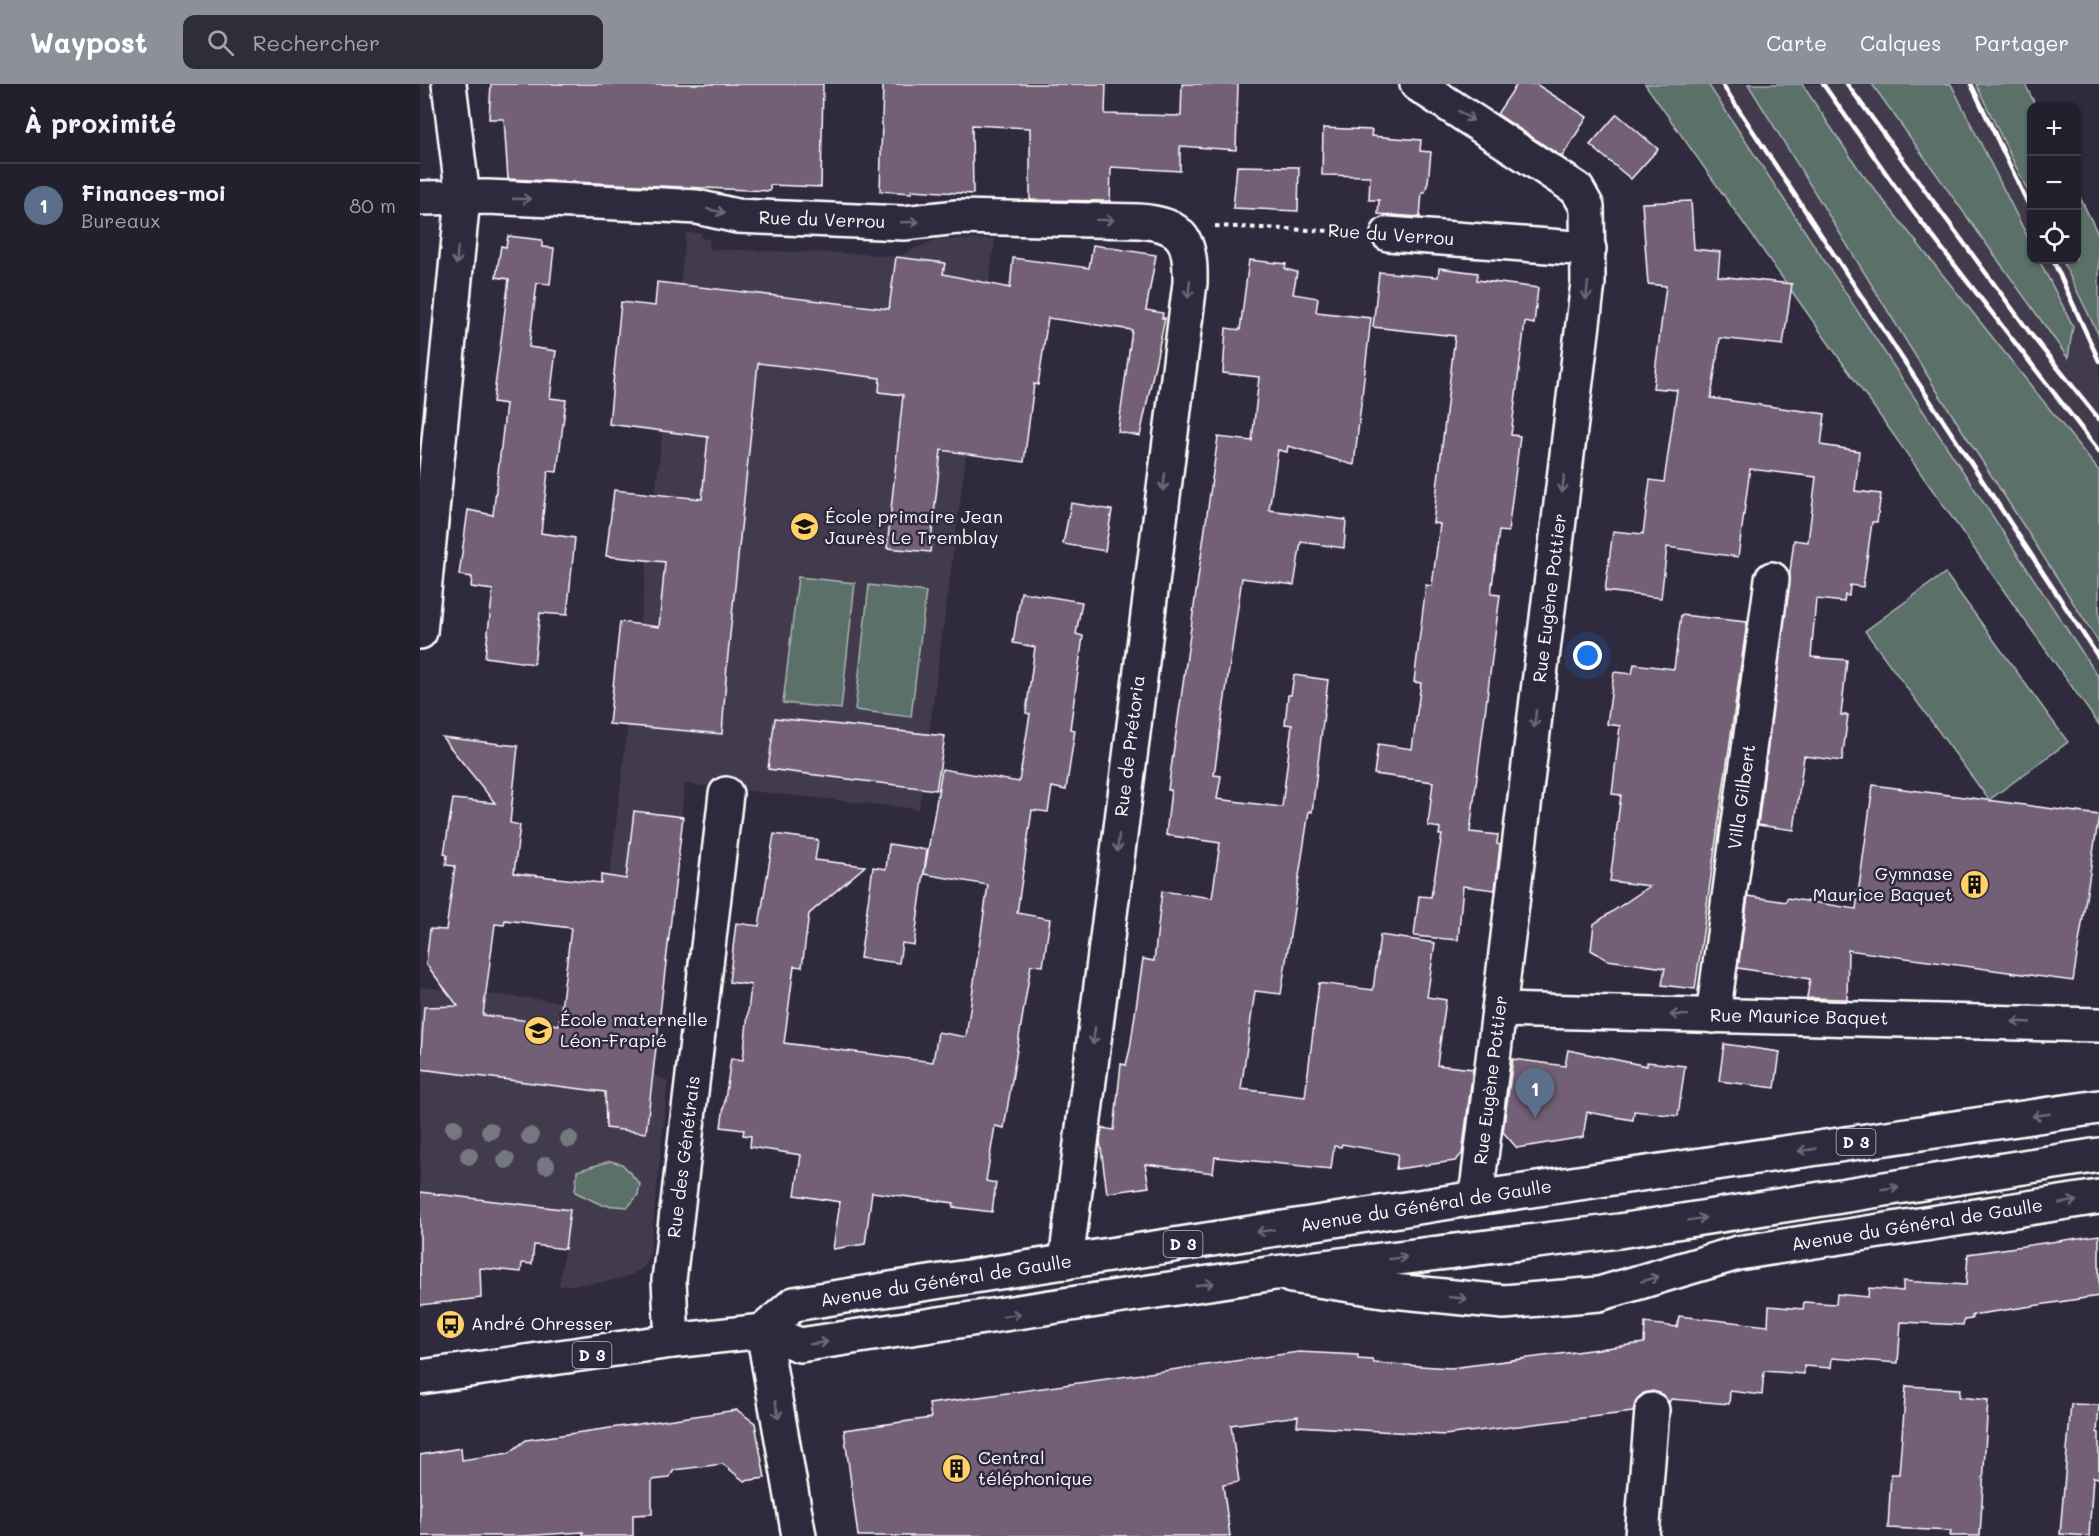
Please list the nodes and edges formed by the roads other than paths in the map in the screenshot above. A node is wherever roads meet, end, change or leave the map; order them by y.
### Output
1 (449, 84) edge
2 (1417, 84) edge
3 (420, 198) edge
4 (463, 198) junction
5 (1192, 230) joint
6 (1388, 234) road end
7 (1589, 249) junction
8 (1772, 579) dead end
9 (420, 632) edge
10 (726, 794) dead end
11 (1499, 1010) junction
12 (1713, 1016) junction
13 (2099, 1025) edge
14 (2099, 1107) edge
15 (2099, 1155) edge
16 (2099, 1197) edge
17 (1476, 1198) junction
18 (1066, 1262) junction
19 (1275, 1273) junction
20 (763, 1331) junction
21 (672, 1341) junction
22 (420, 1377) edge
23 (1652, 1410) dead end
24 (799, 1536) edge
25 (1642, 1536) edge

1 - 4 street
2 -> 7 street, Rue Eugène Pottier
3 - 4 street, Rue du Verrou
4 -> 5 street, Rue du Verrou
4 -> 9 street
5 -> 18 street, Rue de Prétoria
6 - 7 street, Rue du Verrou
7 -> 11 street, Rue Eugène Pottier
8 - 12 street, Villa Gilbert
10 - 21 street, Rue des Génétrais
12 -> 11 street, Rue Maurice Baquet
11 - 17 street, Rue Eugène Pottier
13 -> 12 street, Rue Maurice Baquet
14 -> 17 street, Avenue du Général de Gaulle / D 3
19 -> 15 street, Avenue du Général de Gaulle / D 3
19 -> 16 street, Avenue du Général de Gaulle
17 -> 18 street, Avenue du Général de Gaulle / D 3
18 - 20 street, Avenue du Général de Gaulle / D 3
20 -> 19 street, Avenue du Général de Gaulle / D 3
20 - 21 street, Avenue du Général de Gaulle / D 3
20 -> 24 street
21 - 22 street, Avenue du Général de Gaulle / D 3
23 - 25 street

